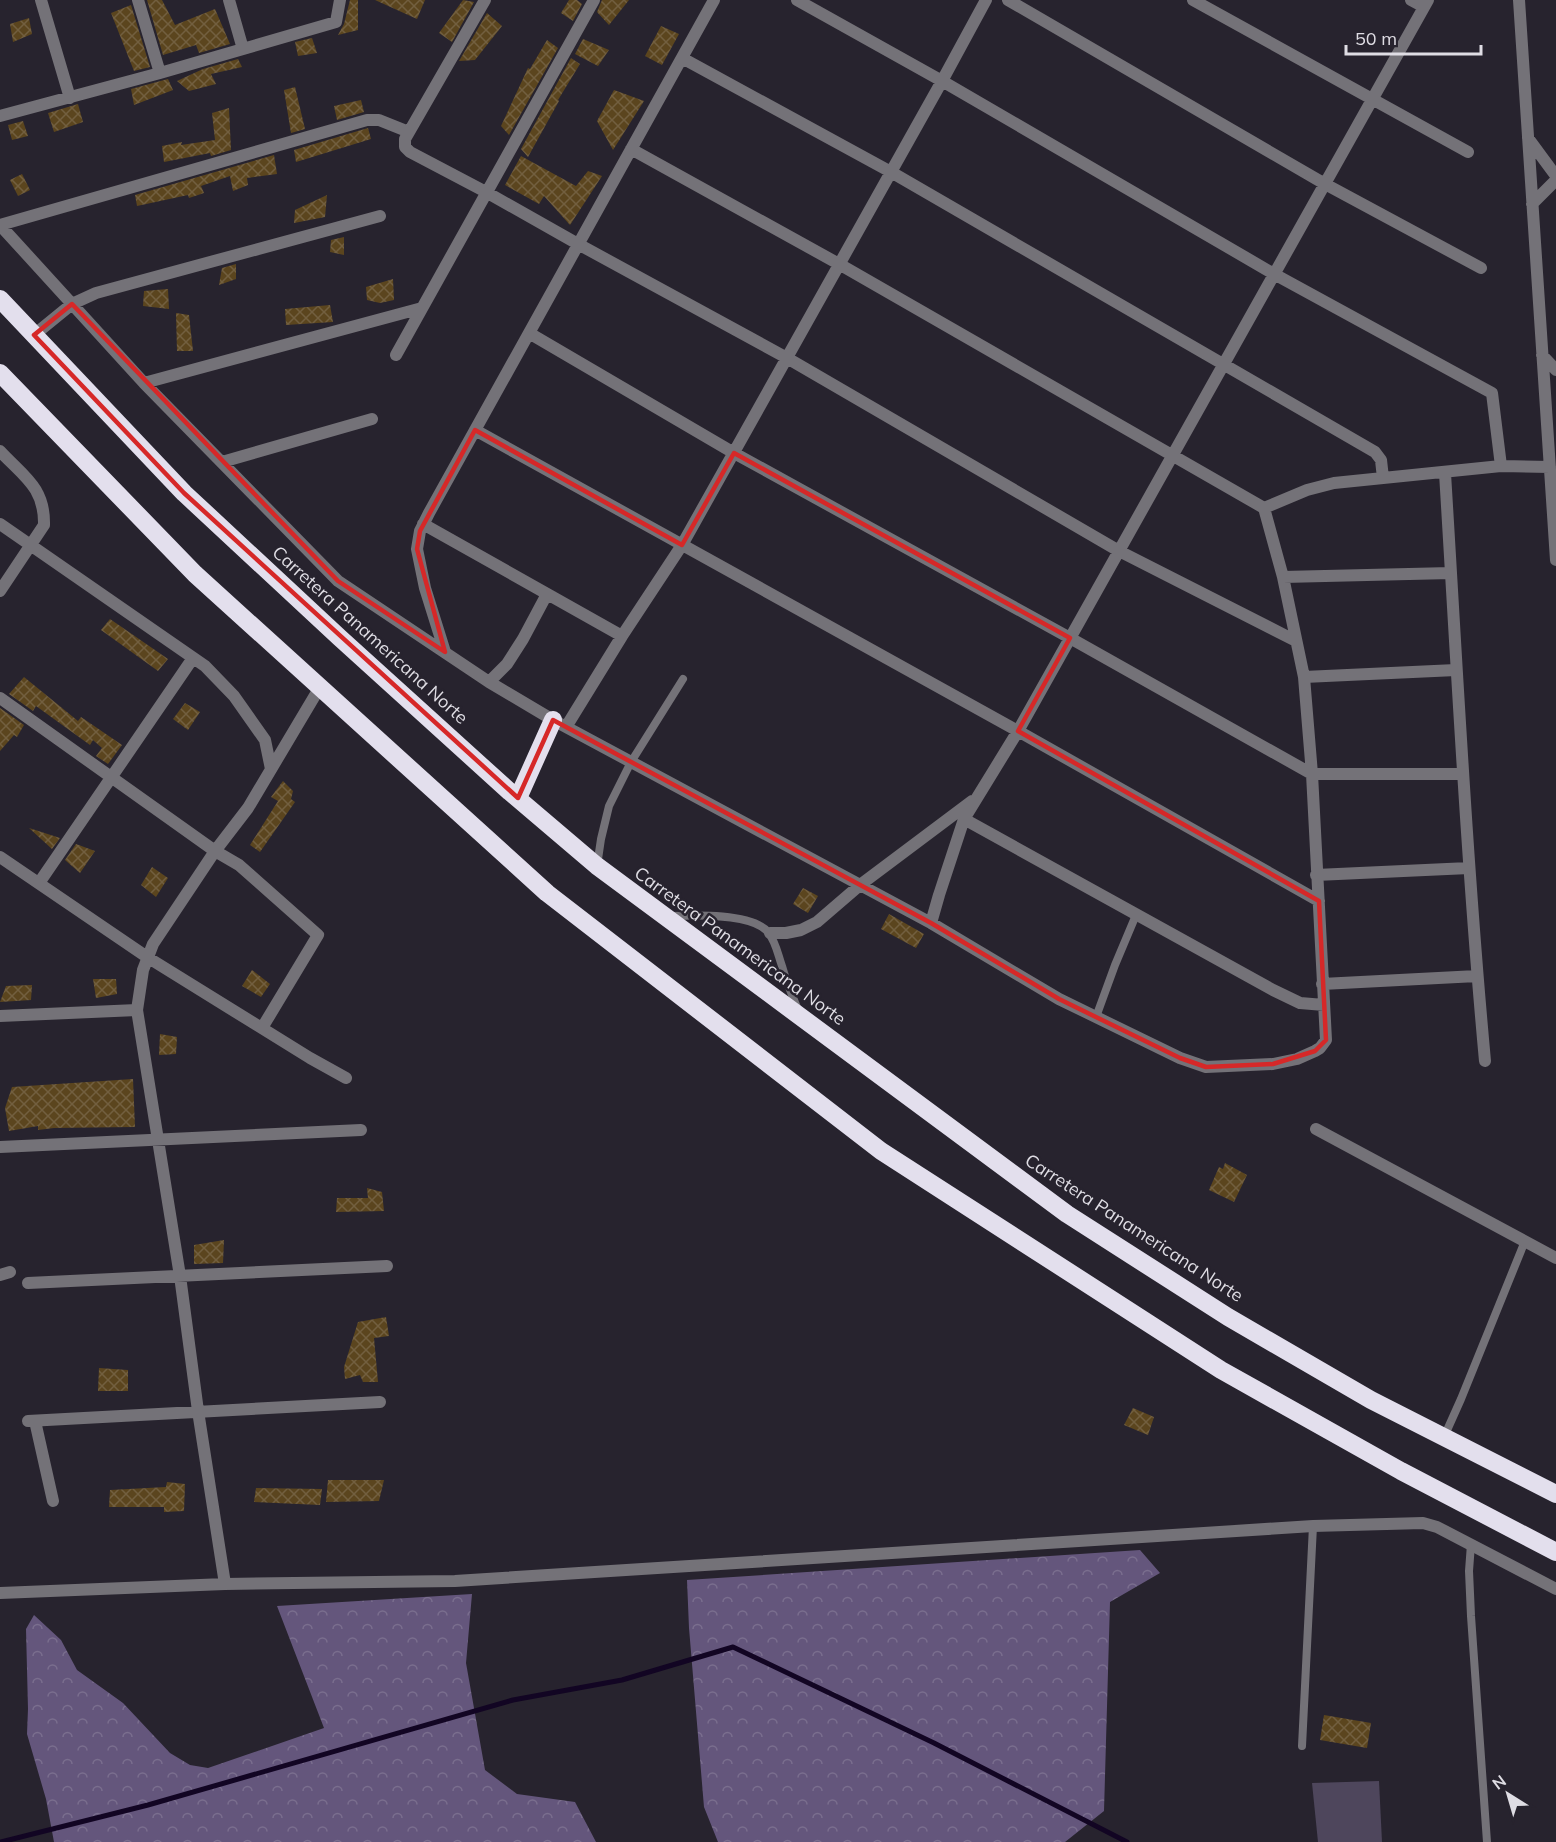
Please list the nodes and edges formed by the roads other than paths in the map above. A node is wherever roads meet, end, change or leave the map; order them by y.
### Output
1 (41, 0) edge
2 (138, 0) edge
3 (229, 0) edge
4 (340, 0) edge
5 (485, 0) edge
6 (594, 0) edge
7 (714, 0) edge
8 (797, 0) edge
9 (986, 0) edge
10 (1008, 0) edge
11 (1193, 0) edge
12 (1411, 0) edge
13 (1519, 0) edge
14 (1426, 4) edge
15 (243, 49) junction
16 (682, 58) junction
17 (160, 73) junction
18 (942, 81) junction
19 (69, 98) junction
20 (1373, 99) junction
21 (0, 116) edge
22 (409, 132) junction
23 (1528, 137) junction
24 (631, 149) junction
25 (1468, 152) dead end
26 (891, 172) junction
27 (1556, 178) edge
28 (1325, 184) junction
29 (486, 192) junction
30 (1532, 204) junction
31 (380, 216) dead end
32 (0, 225) edge
33 (578, 244) junction
34 (839, 264) junction
35 (1481, 268) dead end
36 (1274, 274) junction
37 (0, 299) edge
38 (72, 304) junction
39 (422, 308) junction
40 (529, 333) junction
41 (34, 335) junction
42 (396, 355) dead end
43 (1542, 355) junction
44 (787, 358) junction
45 (1224, 364) junction
46 (1556, 370) edge
47 (0, 373) edge
48 (144, 383) junction
49 (372, 418) dead end
50 (475, 429) junction
51 (0, 451) edge
52 (734, 453) junction
53 (1172, 456) junction
54 (222, 462) junction
55 (1501, 466) junction
56 (1550, 467) junction
57 (1445, 473) junction
58 (1383, 478) junction
59 (1264, 508) junction
60 (0, 524) edge
61 (423, 524) junction
62 (682, 545) junction
63 (31, 546) junction
64 (1119, 551) junction
65 (1556, 560) edge
66 (1451, 573) junction
67 (1283, 577) junction
68 (0, 591) edge
69 (547, 594) junction
70 (622, 636) junction
71 (1071, 638) junction
72 (1296, 641) junction
73 (445, 652) junction
74 (193, 658) junction
75 (1456, 670) junction
76 (1304, 677) junction
77 (683, 679) dead end
78 (489, 682) junction
79 (320, 687) junction
80 (0, 698) edge
81 (559, 723) junction
82 (1018, 731) junction
83 (631, 762) junction
84 (271, 769) junction
85 (1312, 774) junction
86 (1463, 774) junction
87 (112, 778) junction
88 (978, 797) junction
89 (518, 798) junction
90 (964, 819) junction
91 (215, 851) junction
92 (0, 857) edge
93 (597, 866) junction
94 (1469, 868) junction
95 (1316, 875) junction
96 (39, 883) junction
97 (860, 885) junction
98 (1319, 901) junction
99 (1136, 915) junction
100 (664, 916) junction
101 (931, 923) junction
102 (770, 933) junction
103 (147, 957) junction
104 (1477, 976) junction
105 (1322, 984) junction
106 (1324, 1005) junction
107 (137, 1010) junction
108 (0, 1016) edge
109 (800, 1017) junction
110 (1096, 1017) junction
111 (262, 1028) junction
112 (1485, 1061) dead end
113 (346, 1078) dead end
114 (1316, 1129) dead end
115 (361, 1130) dead end
116 (158, 1139) junction
117 (0, 1147) edge
118 (1525, 1241) junction
119 (1556, 1257) edge
120 (387, 1266) dead end
121 (180, 1276) junction
122 (28, 1283) dead end
123 (380, 1402) dead end
124 (198, 1411) junction
125 (1444, 1437) junction
126 (1556, 1494) edge
127 (53, 1501) dead end
128 (1313, 1526) junction
129 (1471, 1544) junction
130 (1556, 1552) edge
131 (225, 1584) junction
132 (1556, 1589) edge
133 (0, 1593) edge
134 (1302, 1746) dead end
135 (1487, 1842) edge

1 - 19 street
2 - 17 street
3 - 15 street
4 - 15 street
5 - 22 street
6 - 29 street
7 - 16 street
8 - 18 street
9 - 18 street
10 - 28 street
11 - 20 street
12 - 14 street
13 - 23 street
14 - 20 street
15 - 17 street
16 - 24 street
16 - 26 street
17 - 19 street
18 - 26 street
18 - 36 street
19 - 21 street
20 - 25 street
20 - 28 street
22 - 29 street
22 - 32 street
23 - 27 street
23 - 30 street
24 - 33 street
24 - 34 street
26 - 34 street
26 - 45 street
27 - 30 street
28 - 35 street
28 - 36 street
29 - 33 street
29 - 39 street
30 - 43 street
31 - 38 street
32 - 38 street
33 - 40 street
33 - 44 street
34 - 44 street
34 - 53 street
36 - 45 street
36 - 55 street
37 - 41 highway, Carretera Panamericana Norte
38 - 41 street
38 - 48 street
39 - 42 street
39 - 48 street
40 - 50 street
40 - 52 street
41 - 89 highway, Carretera Panamericana Norte
43 - 46 street
43 - 56 street
44 - 52 street
44 - 64 street
45 - 53 street
45 - 58 street
47 - 79 highway
48 - 54 street
49 - 54 street
50 - 61 street
50 - 62 street
51 - 63 street
52 - 62 street
52 - 71 street
53 - 59 street
53 - 64 street
54 - 73 street
55 - 56 street
55 - 57 street
56 - 65 street
57 - 58 street
57 - 66 street
58 - 59 street
59 - 67 street
60 - 63 street
61 - 69 street
61 - 73 street
62 - 70 street
62 - 82 street
63 - 68 street
63 - 74 street
64 - 71 street
64 - 72 street
66 - 67 street
66 - 75 street
67 - 72 street
69 - 70 street
69 - 78 street
70 - 81 street
71 - 82 street
71 - 85 street
72 - 76 street
73 - 78 street
74 - 84 street
74 - 87 street
75 - 76 street
75 - 86 street
76 - 85 street
77 - 83 lane
78 - 81 street
79 - 84 street
79 - 130 highway
80 - 87 street
81 - 83 street
81 - 89 highway
82 - 88 street
82 - 98 street
83 - 93 lane
83 - 97 street
84 - 91 street
85 - 86 street
85 - 95 street
86 - 94 street
87 - 91 street
87 - 96 street
88 - 90 street
88 - 97 street
89 - 93 highway, Carretera Panamericana Norte
90 - 99 street
90 - 101 street
91 - 103 street
91 - 111 street
92 - 96 street
93 - 100 highway, Carretera Panamericana Norte
94 - 95 street
94 - 104 street
95 - 98 street
96 - 103 street
97 - 101 street
97 - 102 street
98 - 105 street
99 - 106 street
99 - 110 lane
100 - 102 lane
100 - 109 highway, Carretera Panamericana Norte
101 - 110 street
102 - 109 lane
103 - 107 street
103 - 111 street
104 - 105 street
104 - 112 street
105 - 106 street
106 - 110 street
107 - 108 street
107 - 116 street
109 - 125 highway, Carretera Panamericana Norte
111 - 113 street
114 - 118 street
115 - 116 street
116 - 117 street
116 - 121 street
118 - 119 street
118 - 125 lane
120 - 121 street
121 - 122 street
121 - 124 street
123 - 124 street
124 - 127 street
124 - 131 street
125 - 126 highway, Carretera Panamericana Norte
128 - 129 street
128 - 131 street
128 - 134 lane
129 - 132 street
129 - 135 lane
131 - 133 street

